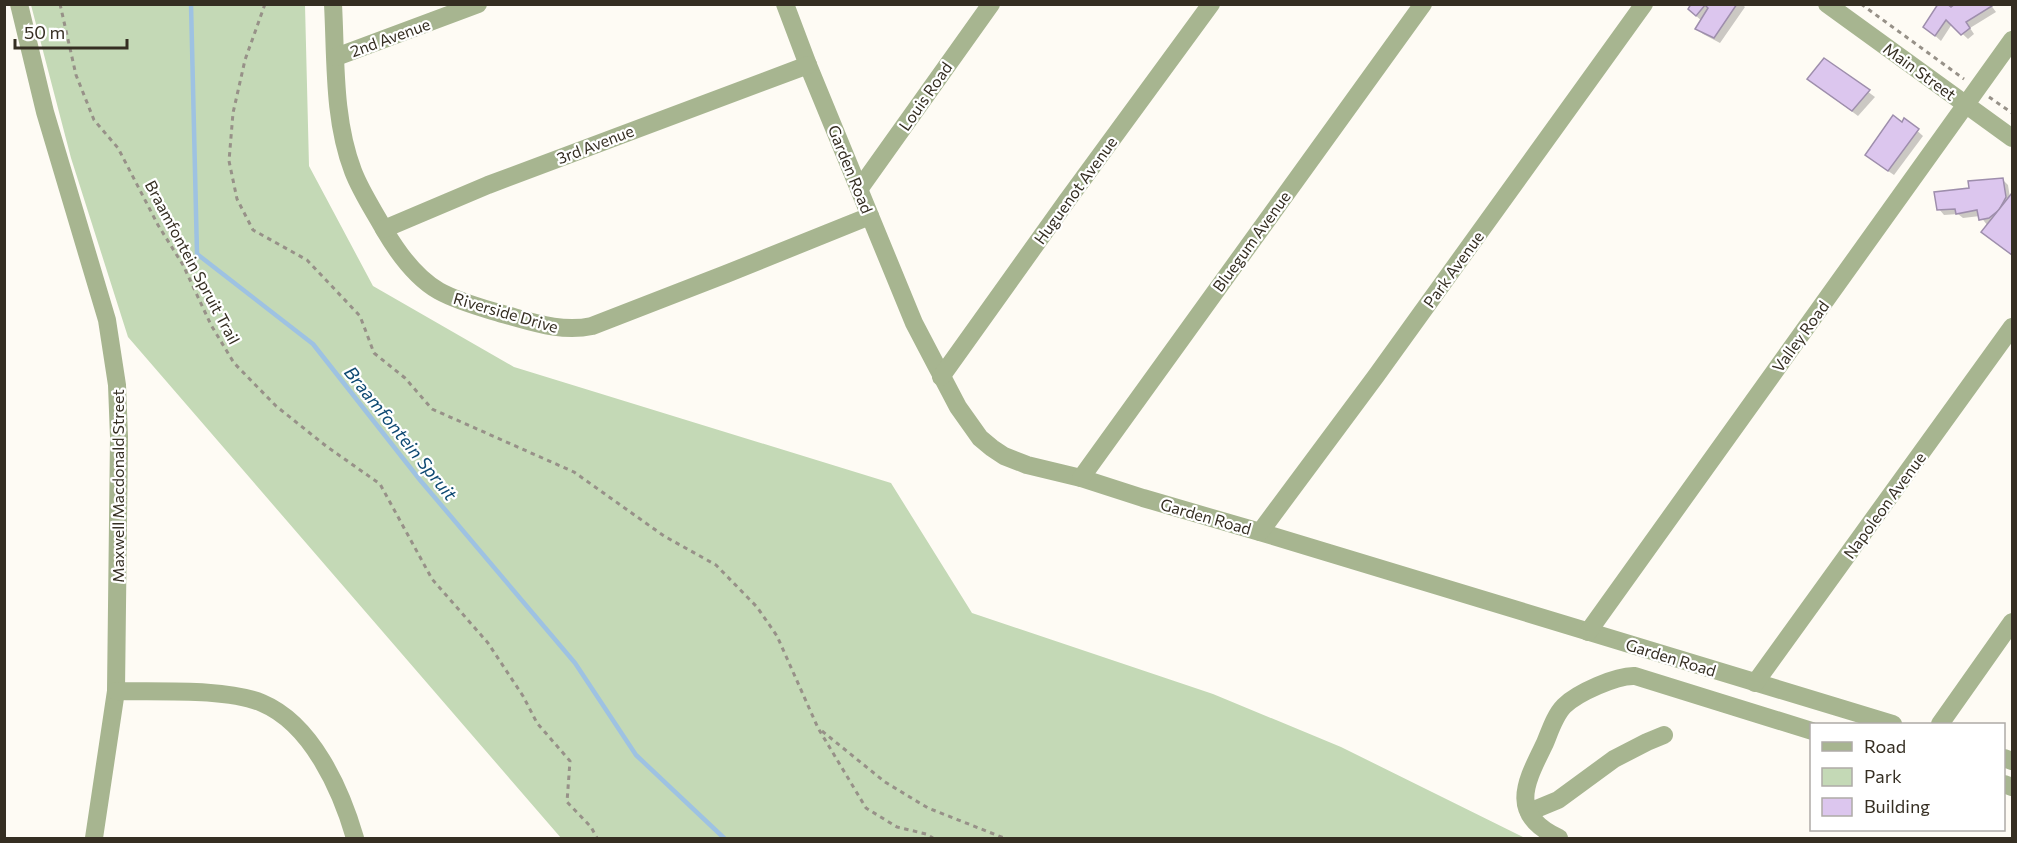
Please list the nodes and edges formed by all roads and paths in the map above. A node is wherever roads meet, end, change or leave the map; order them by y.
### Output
1 (19, 4) edge
2 (60, 4) edge
3 (265, 4) edge
4 (333, 4) edge
5 (478, 4) edge
6 (785, 4) edge
7 (991, 4) edge
8 (1210, 4) edge
9 (1423, 4) edge
10 (1644, 4) edge
11 (1827, 4) edge
12 (1861, 4) edge
13 (2013, 40) edge
14 (336, 57) junction
15 (808, 65) junction
16 (1978, 89) junction
17 (1967, 104) junction
18 (2013, 113) edge
19 (2013, 138) edge
20 (860, 188) junction
21 (870, 216) junction
22 (384, 229) junction
23 (2013, 327) edge
24 (941, 377) junction
25 (1081, 478) junction
26 (1260, 532) junction
27 (2013, 622) edge
28 (1588, 632) junction
29 (1755, 683) junction
30 (116, 691) junction
31 (1890, 723) edge
32 (1941, 723) edge
33 (818, 728) junction
34 (1810, 730) edge
35 (1664, 735) dead end
36 (1529, 812) junction
37 (94, 838) edge
38 (355, 838) edge
39 (597, 838) edge
40 (933, 838) edge
41 (1004, 838) edge
42 (1559, 838) edge

1 - 30 street, Maxwell Macdonald Street
2 - 39 path, Braamfontein Spruit Trail
3 - 33 path
4 - 14 street, Riverside Drive
5 - 14 street, 2nd Avenue
6 - 15 street, Garden Road
7 - 20 street, Louis Road
8 - 24 street, Huguenot Avenue
9 - 25 street, Bluegum Avenue
10 - 26 street, Park Avenue
11 - 17 street, Main Street
12 - 16 path
13 - 16 street, Valley Road
14 - 22 street, Riverside Drive
15 - 20 street, Garden Road
15 - 22 street, 3rd Avenue
16 - 17 street, Valley Road
16 - 18 path
17 - 19 street, Main Street
17 - 28 street, Valley Road
20 - 21 street, Garden Road
21 - 22 street, Riverside Drive
21 - 24 street, Garden Road
23 - 29 street, Napoleon Avenue
24 - 25 street, Garden Road
25 - 26 street, Garden Road
26 - 28 street, Garden Road
27 - 32 street
28 - 29 street, Garden Road
29 - 31 street, Garden Road
30 - 37 street, Maxwell Macdonald Street
30 - 38 street
33 - 40 path
33 - 41 path
34 - 36 street
35 - 36 street
36 - 42 street

